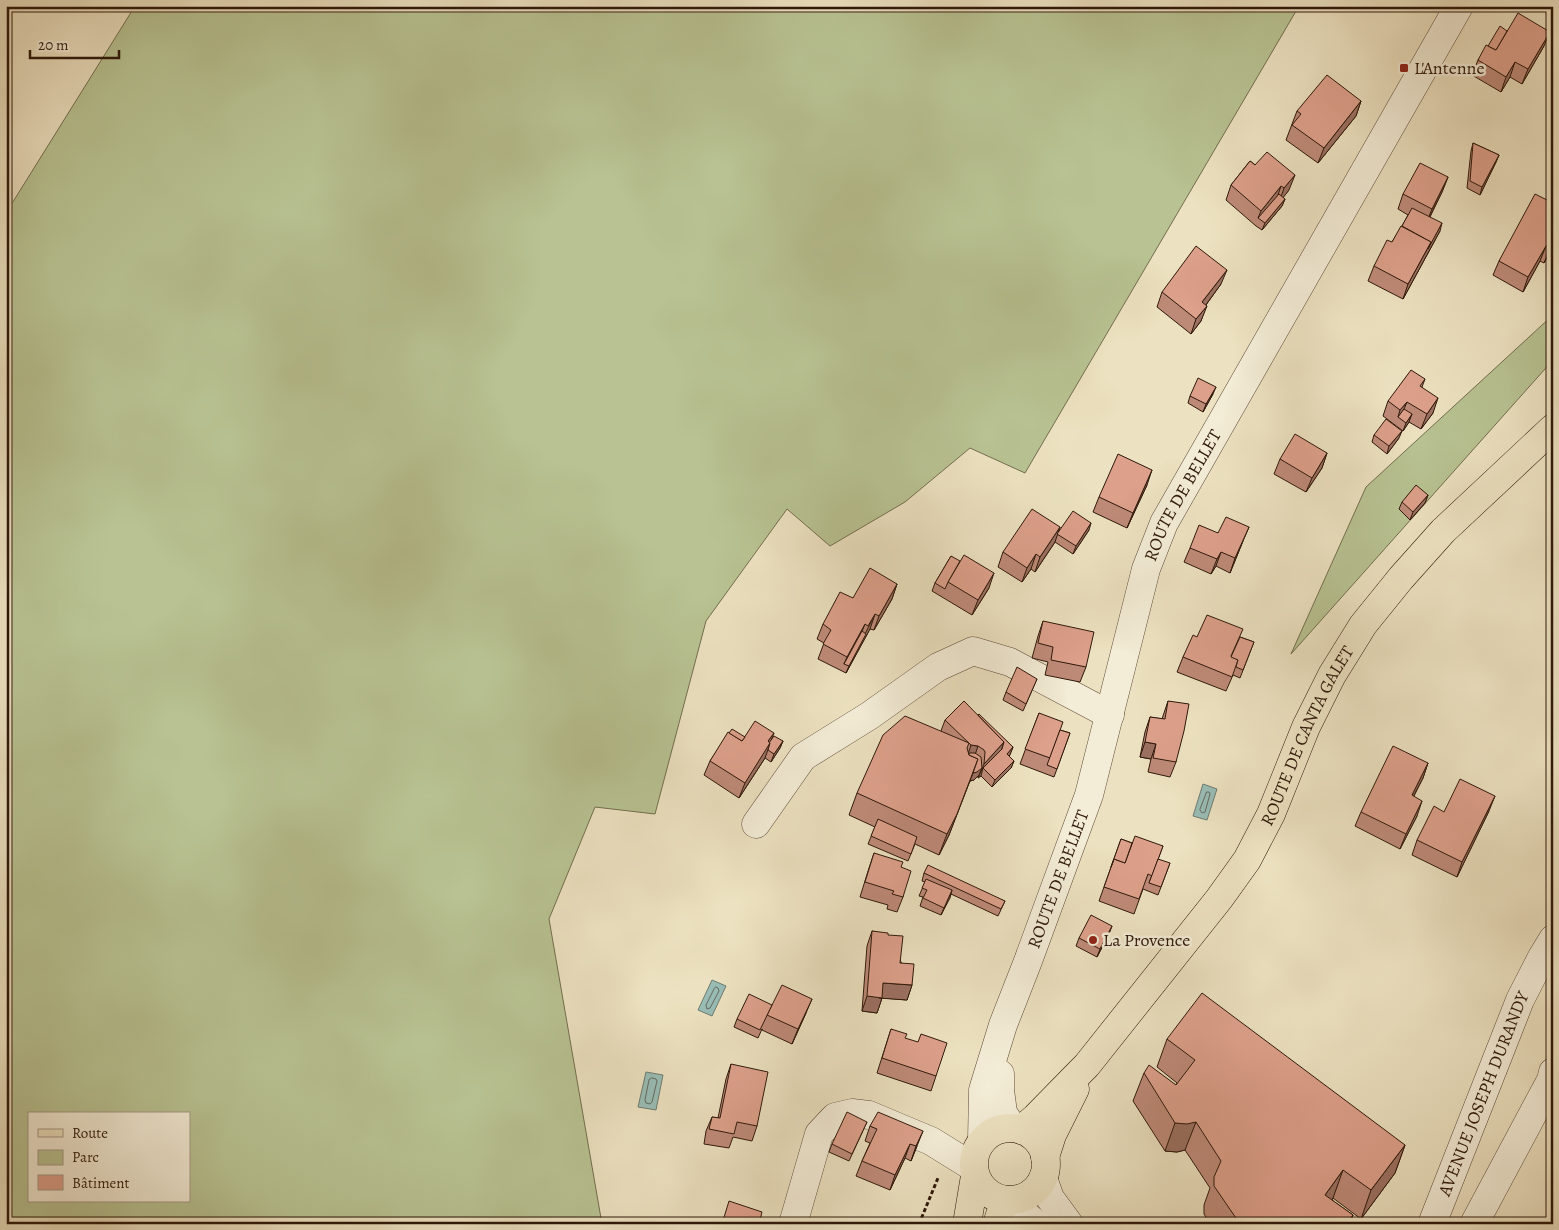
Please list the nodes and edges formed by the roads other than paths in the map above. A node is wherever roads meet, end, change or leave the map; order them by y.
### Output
1 (1458, 6) edge
2 (1553, 428) edge
3 (1110, 715) junction
4 (756, 824) dead end
5 (1553, 939) edge
6 (1003, 1025) junction
7 (1087, 1065) junction
8 (1553, 1072) edge
9 (1017, 1129) junction
10 (982, 1141) junction
11 (1044, 1168) junction
12 (974, 1172) junction
13 (1003, 1208) edge
14 (793, 1224) edge
15 (967, 1224) edge
16 (1036, 1224) edge
17 (1069, 1224) edge
18 (1432, 1224) edge
19 (1474, 1224) edge

1 - 3 street, ROUTE DE BELLET
2 - 7 main road, ROUTE DE CANTA GALET
3 - 4 street
3 - 6 street, ROUTE DE BELLET
5 - 18 street, AVENUE JOSEPH DURANDY
6 - 9 street, ROUTE DE BELLET
6 - 10 street, ROUTE DE BELLET
7 - 9 main road, ROUTE DE CANTA GALET
7 - 11 main road, ROUTE DE CANTA GALET
8 - 19 street
9 - 10 main road
9 - 11 main road
10 - 12 main road
11 - 13 main road
11 - 17 street
12 - 13 main road
12 - 14 street
12 - 15 main road
13 - 16 street

